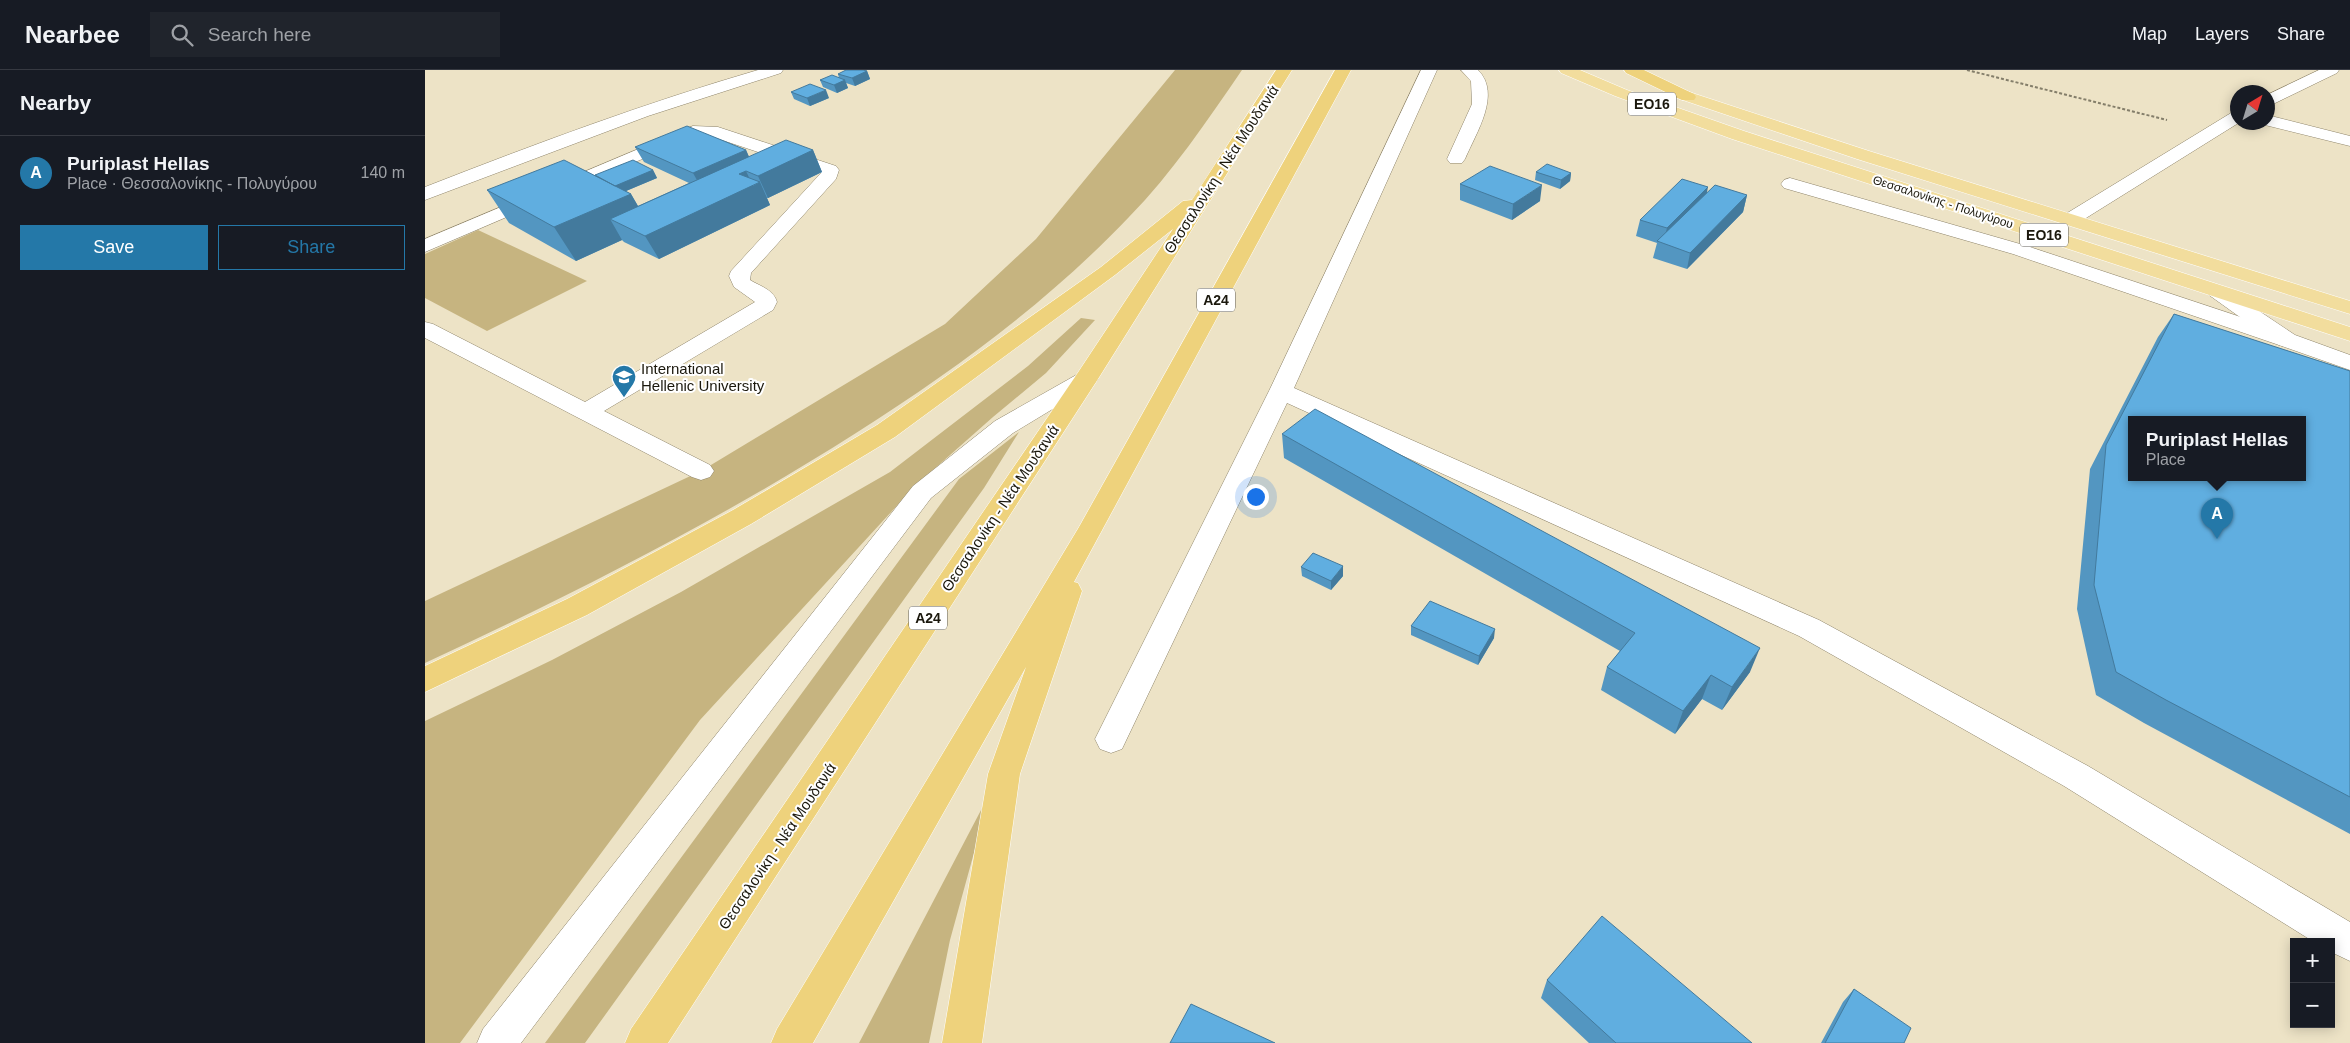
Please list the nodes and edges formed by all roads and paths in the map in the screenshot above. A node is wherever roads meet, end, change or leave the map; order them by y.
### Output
1 (775, 70) edge
2 (1285, 70) edge
3 (1343, 70) edge
4 (1429, 70) edge
5 (1469, 70) edge
6 (1567, 70) edge
7 (1614, 70) edge
8 (1632, 70) edge
9 (1967, 70) edge
10 (2331, 70) edge
11 (1688, 97) junction
12 (2275, 98) edge
13 (2230, 121) edge
14 (2275, 122) edge
15 (2213, 132) junction
16 (2350, 141) edge
17 (1456, 159) dead end
18 (1790, 184) dead end
19 (1209, 190) junction
20 (425, 194) edge
21 (2071, 219) junction
22 (425, 246) edge
23 (2216, 291) junction
24 (2350, 308) edge
25 (425, 329) edge
26 (2350, 334) edge
27 (2287, 340) junction
28 (2350, 363) edge
29 (1086, 379) junction
30 (1281, 392) junction
31 (585, 412) junction
32 (701, 471) dead end
33 (1089, 531) junction
34 (425, 680) edge
35 (1111, 738) dead end
36 (2350, 943) edge
37 (497, 1043) edge
38 (645, 1043) edge
39 (791, 1043) edge
40 (962, 1043) edge

1 - 20 street
2 - 19 highway, Θεσσαλονίκη - Νέα Μουδανιά / Α24
3 - 33 highway, Α24
4 - 30 street
5 - 17 street
6 - 23 main road, Θεσσαλονίκης - Πολυγύρου / ΕΟ16
7 - 11 main road, Θεσσαλονίκης - Πολυγύρου / ΕΟ16
8 - 11 highway
9 - 15 path
10 - 12 street
11 - 21 main road, Θεσσαλονίκης - Πολυγύρου / ΕΟ16
13 - 15 street
14 - 16 street
15 - 21 street
18 - 27 street
19 - 29 highway, Θεσσαλονίκη - Νέα Μουδανιά / Α24
19 - 34 highway
21 - 24 main road, Θεσσαλονίκης - Πολυγύρου / ΕΟ16
22 - 31 street
23 - 26 main road, Θεσσαλονίκης - Πολυγύρου / ΕΟ16
23 - 27 street
25 - 31 street
27 - 28 street
29 - 37 street
29 - 38 highway, Θεσσαλονίκη - Νέα Μουδανιά / Α24
30 - 35 street
30 - 36 street
31 - 32 street
33 - 39 highway, Α24
33 - 40 highway

